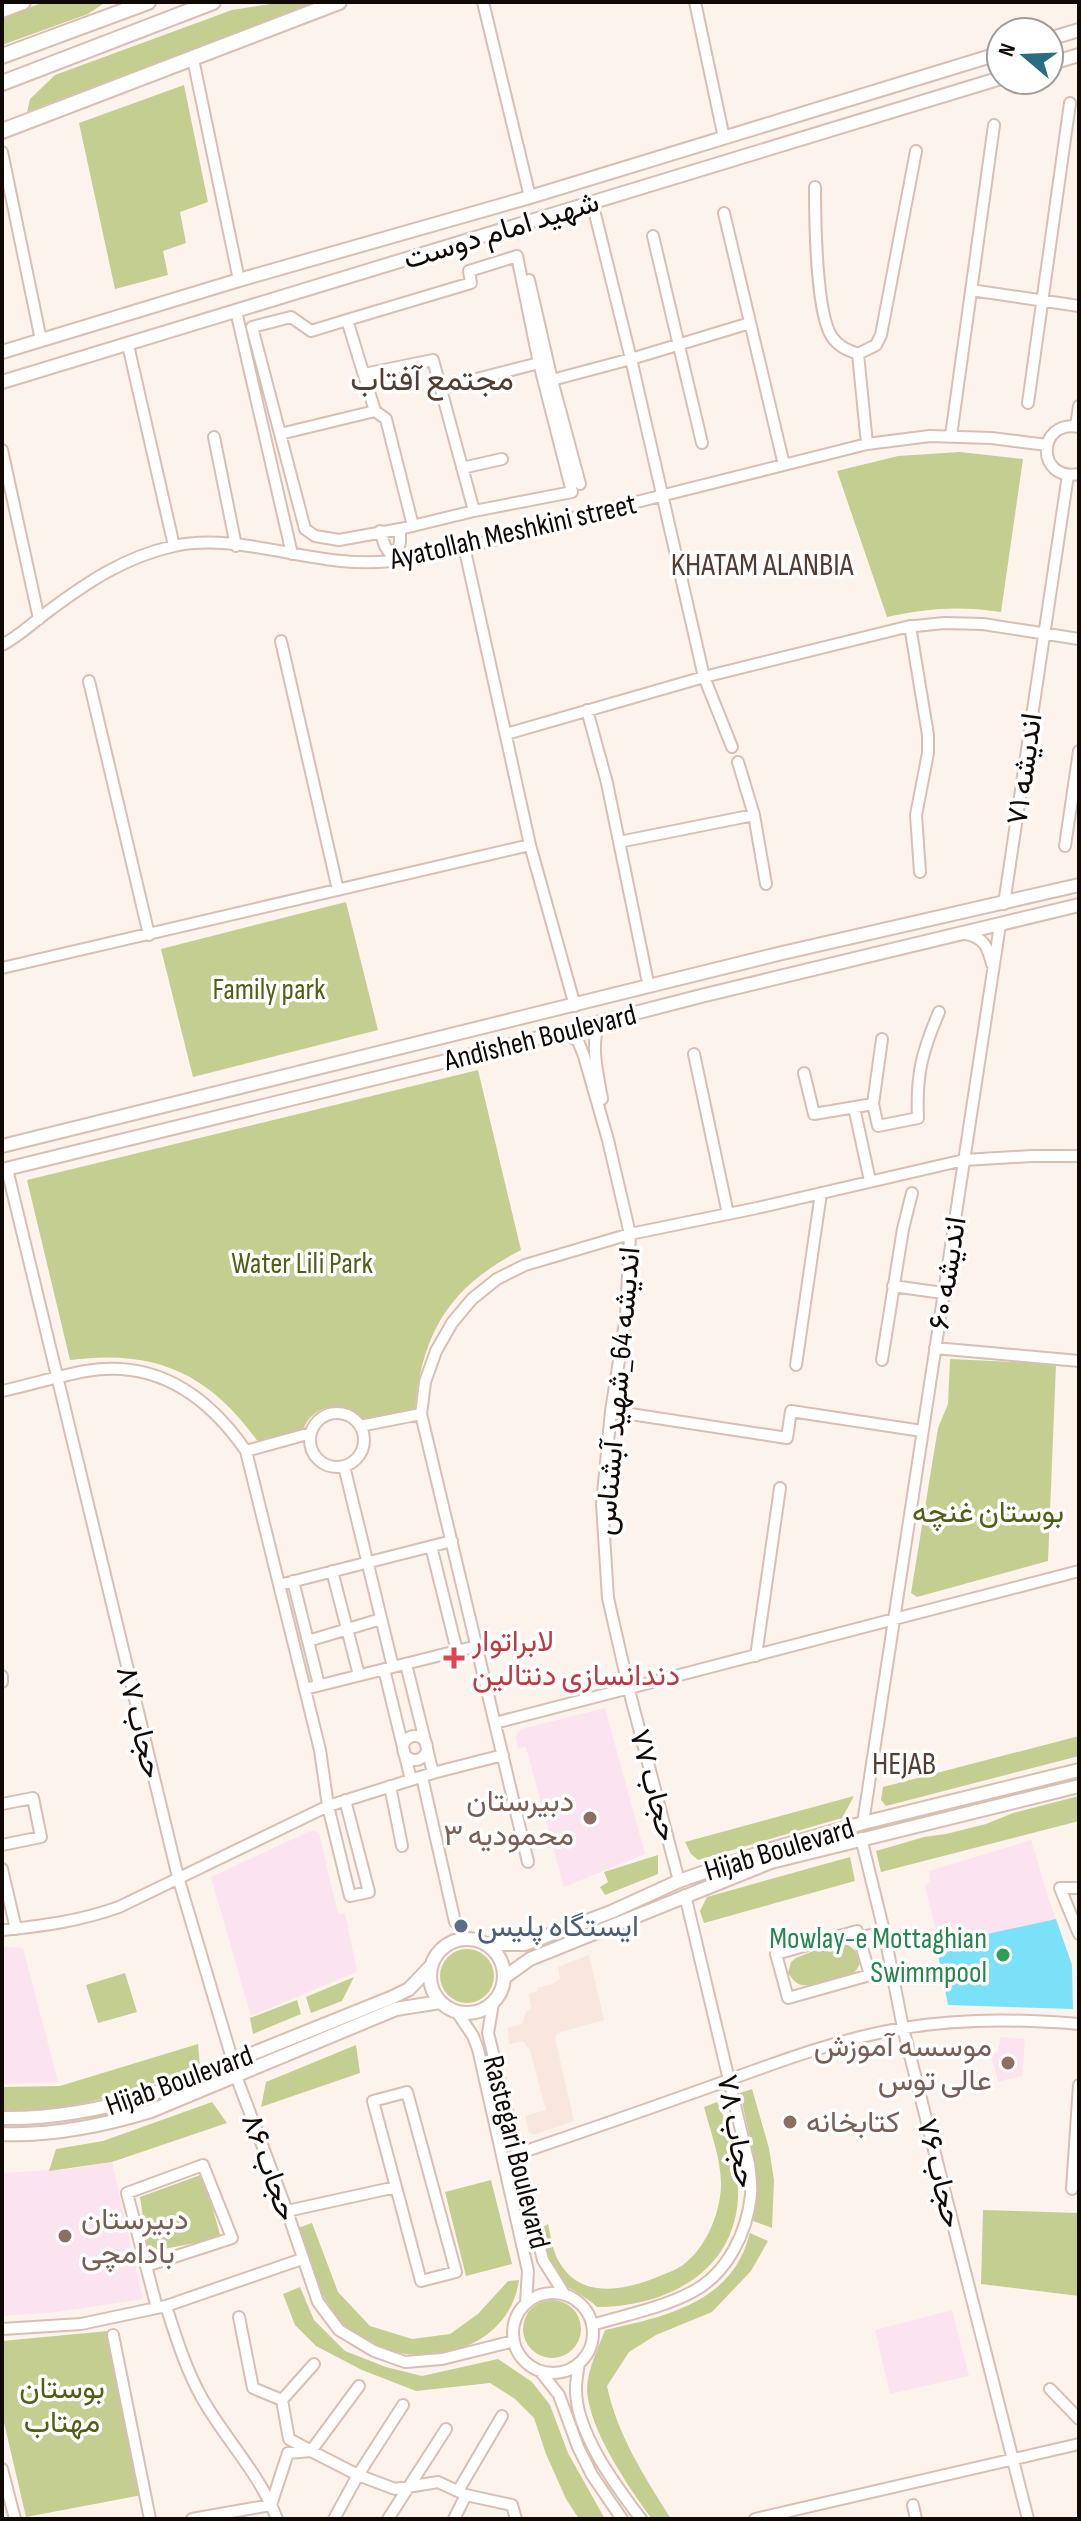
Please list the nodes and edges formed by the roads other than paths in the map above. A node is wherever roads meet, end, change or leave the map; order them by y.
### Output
1 (23, 2) edge
2 (148, 2) edge
3 (229, 2) edge
4 (339, 2) edge
5 (483, 2) edge
6 (695, 2) edge
7 (210, 3) edge
8 (2, 10) edge
9 (2, 56) edge
10 (985, 58) edge
11 (193, 59) junction
12 (2, 83) edge
13 (985, 83) edge
14 (1070, 103) dead end
15 (994, 125) dead end
16 (2, 131) edge
17 (724, 138) junction
18 (916, 151) dead end
19 (2, 152) edge
20 (815, 187) dead end
21 (530, 197) junction
22 (592, 202) junction
23 (724, 213) dead end
24 (537, 219) junction
25 (653, 236) dead end
26 (520, 256) junction
27 (239, 280) junction
28 (971, 290) junction
29 (1042, 300) junction
30 (1079, 306) edge
31 (236, 311) junction
32 (347, 320) junction
33 (750, 323) junction
34 (41, 340) junction
35 (128, 345) junction
36 (679, 345) junction
37 (2, 352) edge
38 (858, 354) junction
39 (631, 359) junction
40 (539, 363) junction
41 (364, 374) junction
42 (552, 380) junction
43 (2, 382) edge
44 (441, 388) junction
45 (1028, 403) dead end
46 (1079, 406) edge
47 (375, 411) junction
48 (1078, 426) edge
49 (280, 434) junction
50 (951, 436) junction
51 (214, 437) dead end
52 (702, 443) dead end
53 (867, 444) junction
54 (1047, 445) junction
55 (2, 450) edge
56 (502, 459) dead end
57 (784, 465) junction
58 (462, 468) junction
59 (1074, 474) edge
60 (576, 488) junction
61 (662, 495) junction
62 (474, 511) junction
63 (413, 526) junction
64 (400, 529) junction
65 (380, 531) junction
66 (174, 546) junction
67 (236, 546) junction
68 (464, 546) junction
69 (292, 554) junction
70 (395, 561) junction
71 (39, 619) junction
72 (910, 626) junction
73 (1045, 634) junction
74 (1079, 639) edge
75 (281, 641) dead end
76 (2, 645) edge
77 (704, 677) junction
78 (89, 681) dead end
79 (587, 710) junction
80 (506, 734) junction
81 (732, 747) dead end
82 (1079, 751) edge
83 (738, 762) dead end
84 (754, 815) junction
85 (619, 842) junction
86 (530, 845) junction
87 (1065, 846) dead end
88 (920, 872) dead end
89 (766, 884) dead end
90 (1079, 885) edge
91 (338, 890) junction
92 (1004, 904) junction
93 (1079, 905) edge
94 (1000, 925) junction
95 (964, 934) junction
96 (149, 935) junction
97 (2, 968) edge
98 (993, 971) junction
99 (699, 974) junction
100 (647, 978) dead end
101 (705, 995) junction
102 (575, 1006) junction
103 (939, 1012) dead end
104 (599, 1023) junction
105 (559, 1034) junction
106 (882, 1039) dead end
107 (694, 1054) dead end
108 (804, 1073) dead end
109 (873, 1104) junction
110 (854, 1107) junction
111 (608, 1140) junction
112 (2, 1146) edge
113 (1079, 1156) edge
114 (964, 1160) junction
115 (4, 1170) edge
116 (870, 1181) junction
117 (821, 1193) junction
118 (912, 1193) dead end
119 (728, 1214) junction
120 (630, 1234) junction
121 (893, 1286) junction
122 (943, 1293) junction
123 (935, 1348) junction
124 (882, 1360) dead end
125 (1079, 1361) edge
126 (796, 1365) dead end
127 (56, 1379) junction
128 (2, 1391) edge
129 (611, 1411) junction
130 (421, 1414) junction
131 (360, 1426) junction
132 (922, 1431) junction
133 (311, 1433) junction
134 (246, 1451) junction
135 (344, 1466) junction
136 (780, 1488) dead end
137 (452, 1541) junction
138 (431, 1546) junction
139 (367, 1562) junction
140 (332, 1571) junction
141 (1079, 1571) edge
142 (293, 1581) junction
143 (279, 1585) junction
144 (381, 1619) junction
145 (893, 1620) junction
146 (348, 1628) junction
147 (308, 1641) junction
148 (477, 1646) junction
149 (457, 1651) junction
150 (756, 1656) junction
151 (406, 1664) junction
152 (388, 1668) junction
153 (359, 1675) junction
154 (2, 1676) edge
155 (2, 1682) edge
156 (319, 1685) junction
157 (305, 1689) junction
158 (629, 1690) junction
159 (495, 1723) junction
160 (426, 1744) junction
161 (403, 1749) junction
162 (503, 1755) junction
163 (1079, 1770) edge
164 (428, 1775) junction
165 (411, 1780) junction
166 (390, 1786) junction
167 (1079, 1786) edge
168 (345, 1800) junction
169 (959, 1801) junction
170 (2, 1804) edge
171 (328, 1806) junction
172 (962, 1816) junction
173 (863, 1823) junction
174 (861, 1838) junction
175 (2, 1845) edge
176 (402, 1846) dead end
177 (528, 1862) dead end
178 (2, 1869) edge
179 (178, 1877) junction
180 (679, 1881) junction
181 (1079, 1888) edge
182 (685, 1895) junction
183 (455, 1922) dead end
184 (16, 1929) junction
185 (2, 1930) edge
186 (884, 1931) junction
187 (1079, 1934) edge
188 (860, 1938) junction
189 (487, 1944) junction
190 (431, 1966) junction
191 (505, 1977) junction
192 (440, 2002) junction
193 (493, 2003) junction
194 (457, 2012) junction
195 (1079, 2024) edge
196 (903, 2028) junction
197 (233, 2062) junction
198 (236, 2076) junction
199 (730, 2080) junction
200 (1079, 2085) edge
201 (2, 2118) edge
202 (2, 2134) edge
203 (517, 2154) junction
204 (396, 2187) junction
205 (1072, 2189) dead end
206 (287, 2211) junction
207 (302, 2259) junction
208 (146, 2266) junction
209 (565, 2295) junction
210 (526, 2303) junction
211 (161, 2307) junction
212 (239, 2317) dead end
213 (592, 2325) junction
214 (2, 2329) edge
215 (113, 2335) dead end
216 (514, 2341) junction
217 (579, 2363) junction
218 (314, 2364) dead end
219 (540, 2371) junction
220 (359, 2386) dead end
221 (1050, 2389) dead end
222 (282, 2400) junction
223 (403, 2405) dead end
224 (502, 2416) dead end
225 (1079, 2419) edge
226 (446, 2429) dead end
227 (1079, 2444) edge
228 (311, 2451) junction
229 (1012, 2460) junction
230 (2, 2469) edge
231 (358, 2475) junction
232 (408, 2487) junction
233 (462, 2493) junction
234 (6, 2498) edge
235 (271, 2505) junction
236 (913, 2505) dead end
237 (15, 2519) edge
238 (150, 2519) edge
239 (192, 2519) edge
240 (277, 2519) edge
241 (334, 2519) edge
242 (388, 2519) edge
243 (454, 2519) edge
244 (516, 2519) edge
245 (622, 2519) edge
246 (641, 2519) edge
247 (755, 2519) edge
248 (916, 2519) edge
249 (1028, 2519) edge

1 - 8 highway
2 - 9 highway
3 - 7 highway
4 - 11 highway
5 - 21 street
6 - 17 street
7 - 12 highway
10 - 17 main road, شهید امام دوست
11 - 16 highway
11 - 27 street
13 - 22 main road, شهید امام دوست
14 - 29 street
15 - 28 street
17 - 21 main road, شهید امام دوست
18 - 38 street
19 - 34 street
20 - 38 street
21 - 24 main road
21 - 27 main road, شهید امام دوست
22 - 24 main road, شهید امام دوست
22 - 39 street
23 - 33 street
24 - 31 main road, شهید امام دوست
25 - 36 street
26 - 32 street
26 - 40 street
26 - 42 street
27 - 34 main road, شهید امام دوست
28 - 29 street
28 - 50 street
29 - 30 street
29 - 45 street
31 - 35 main road, شهید امام دوست
31 - 69 street
32 - 41 street
32 - 49 street
33 - 36 street
33 - 57 street
34 - 37 main road, شهید امام دوست
35 - 43 main road, شهید امام دوست
35 - 66 street
36 - 39 street
36 - 52 street
38 - 53 street
39 - 42 street
39 - 61 street
40 - 44 street
40 - 60 street
41 - 44 street
41 - 47 street
42 - 60 street
44 - 58 street
46 - 48 street
47 - 49 street
47 - 63 street
48 - 54 street
49 - 65 street
50 - 53 street, Ayatollah Meshkini street
50 - 54 street, Ayatollah Meshkini street
51 - 67 street
53 - 57 street, Ayatollah Meshkini street
54 - 59 street
55 - 71 street
56 - 58 street
57 - 61 street, Ayatollah Meshkini street
58 - 62 street
59 - 73 street, اندیشه ۷۱
60 - 62 street
61 - 68 street, Ayatollah Meshkini street
61 - 77 street
62 - 63 street
63 - 64 street
64 - 65 street
64 - 70 street
65 - 70 street
66 - 67 street, Ayatollah Meshkini street
66 - 71 street, Ayatollah Meshkini street
67 - 69 street, Ayatollah Meshkini street
68 - 70 street, Ayatollah Meshkini street
68 - 80 street
69 - 70 street, Ayatollah Meshkini street
71 - 76 street, Ayatollah Meshkini street
72 - 73 street
72 - 77 street
72 - 88 street
73 - 74 street
73 - 92 street, اندیشه ۷۱
75 - 91 street
77 - 79 street
77 - 81 street
78 - 96 street
79 - 80 street
79 - 85 street
80 - 86 street
82 - 87 street
83 - 84 street
84 - 85 street
84 - 89 street
85 - 100 street
86 - 91 street
86 - 102 street
90 - 92 main road, Andisheh Boulevard
91 - 96 street
92 - 99 main road, Andisheh Boulevard
93 - 94 main road, Andisheh Boulevard
94 - 95 main road, Andisheh Boulevard
94 - 98 street, اندیشه ۶۰
95 - 98 street
95 - 101 main road, Andisheh Boulevard
96 - 97 street
98 - 114 street, اندیشه ۶۰
99 - 101 main road
99 - 102 main road, Andisheh Boulevard
101 - 104 main road, Andisheh Boulevard
102 - 112 main road, Andisheh Boulevard
103 - 109 street
104 - 105 main road, Andisheh Boulevard
104 - 111 street
105 - 111 street
105 - 115 main road, Andisheh Boulevard
106 - 109 street
107 - 119 street
108 - 110 street
109 - 110 street
110 - 116 street
111 - 120 street, اندیشه 64_شهید آبشناس
113 - 114 street
114 - 116 street
114 - 122 street, اندیشه ۶۰
115 - 127 street, حجاب ۸۷
116 - 117 street
117 - 119 street
117 - 126 street
118 - 121 street
119 - 120 street
120 - 129 street, اندیشه 64_شهید آبشناس
120 - 130 street
121 - 122 street
121 - 124 street
122 - 123 street, اندیشه ۶۰
123 - 125 street
123 - 132 street, اندیشه ۶۰
127 - 128 street
127 - 134 street
127 - 179 street, حجاب ۸۷
129 - 132 street
129 - 158 street, اندیشه 64_شهید آبشناس
130 - 131 street
130 - 137 street
131 - 133 street
131 - 135 street
132 - 145 street, اندیشه ۶۰
133 - 134 street
133 - 135 street
134 - 143 street
135 - 139 street
136 - 150 street
137 - 138 street
137 - 148 street
138 - 139 street
138 - 149 street
139 - 140 street
139 - 144 street
140 - 142 street
140 - 146 street
141 - 145 street
142 - 143 street
142 - 147 street
143 - 157 street
144 - 146 street
144 - 152 street
145 - 150 street
145 - 173 street, اندیشه ۶۰
146 - 147 street
146 - 153 street
147 - 156 street
148 - 149 street
148 - 159 street
149 - 151 street
150 - 158 street
151 - 152 street
151 - 160 street
152 - 153 street
152 - 161 street
153 - 156 street
154 - 155 street
156 - 157 street
157 - 171 street
158 - 159 street
158 - 180 street, حجاب ۷۷
159 - 162 street
160 - 161 street
160 - 161 street
160 - 164 street
161 - 165 street
162 - 164 street
162 - 177 street
163 - 169 main road, Hijab Boulevard
164 - 165 street
164 - 183 street
165 - 166 street
166 - 168 street
166 - 176 street
167 - 172 main road, Hijab Boulevard
168 - 171 street
168 - 171 street
169 - 172 main road
169 - 173 main road, Hijab Boulevard
170 - 175 street
171 - 179 street
172 - 174 main road, Hijab Boulevard
173 - 180 main road, Hijab Boulevard
174 - 182 main road, Hijab Boulevard
174 - 186 street, حجاب ۷۶
178 - 184 street
179 - 184 street
179 - 197 street, حجاب ۸۷
180 - 189 main road, Hijab Boulevard
181 - 187 street
182 - 191 main road, Hijab Boulevard
182 - 199 street, حجاب ۷۸
184 - 185 street
186 - 188 street
186 - 196 street, حجاب ۷۶
188 - 188 street
189 - 190 main road
189 - 191 main road
190 - 192 main road
190 - 197 main road, Hijab Boulevard
191 - 193 main road
192 - 194 main road
192 - 198 main road, Hijab Boulevard
193 - 194 main road
193 - 203 street, Rastegari Boulevard
194 - 210 street, Rastegari Boulevard
195 - 196 street
196 - 199 street
196 - 229 street, حجاب ۷۶
197 - 201 main road, Hijab Boulevard
198 - 202 main road, Hijab Boulevard
198 - 206 street, حجاب ۸۶
199 - 203 street
199 - 213 street, حجاب ۷۸
200 - 205 street
203 - 209 street, Rastegari Boulevard
204 - 204 street
204 - 206 street
206 - 207 street, حجاب ۸۶
207 - 211 street
207 - 216 street, حجاب ۸۶
208 - 208 street
208 - 211 street
209 - 210 street
209 - 213 street
210 - 216 street
211 - 214 street
211 - 235 street
212 - 222 street
213 - 217 street
215 - 238 street
216 - 219 street
217 - 219 street
217 - 246 street
218 - 222 street
219 - 245 street
220 - 228 street
221 - 225 street
222 - 228 street
223 - 231 street
224 - 233 street
226 - 232 street
227 - 229 street
228 - 231 street
228 - 235 street
229 - 247 street
229 - 249 street, حجاب ۷۶
230 - 234 street
231 - 232 street
231 - 241 street
232 - 233 street
232 - 242 street
233 - 243 street
233 - 244 street
234 - 237 street
235 - 239 street
235 - 240 street
236 - 248 street

